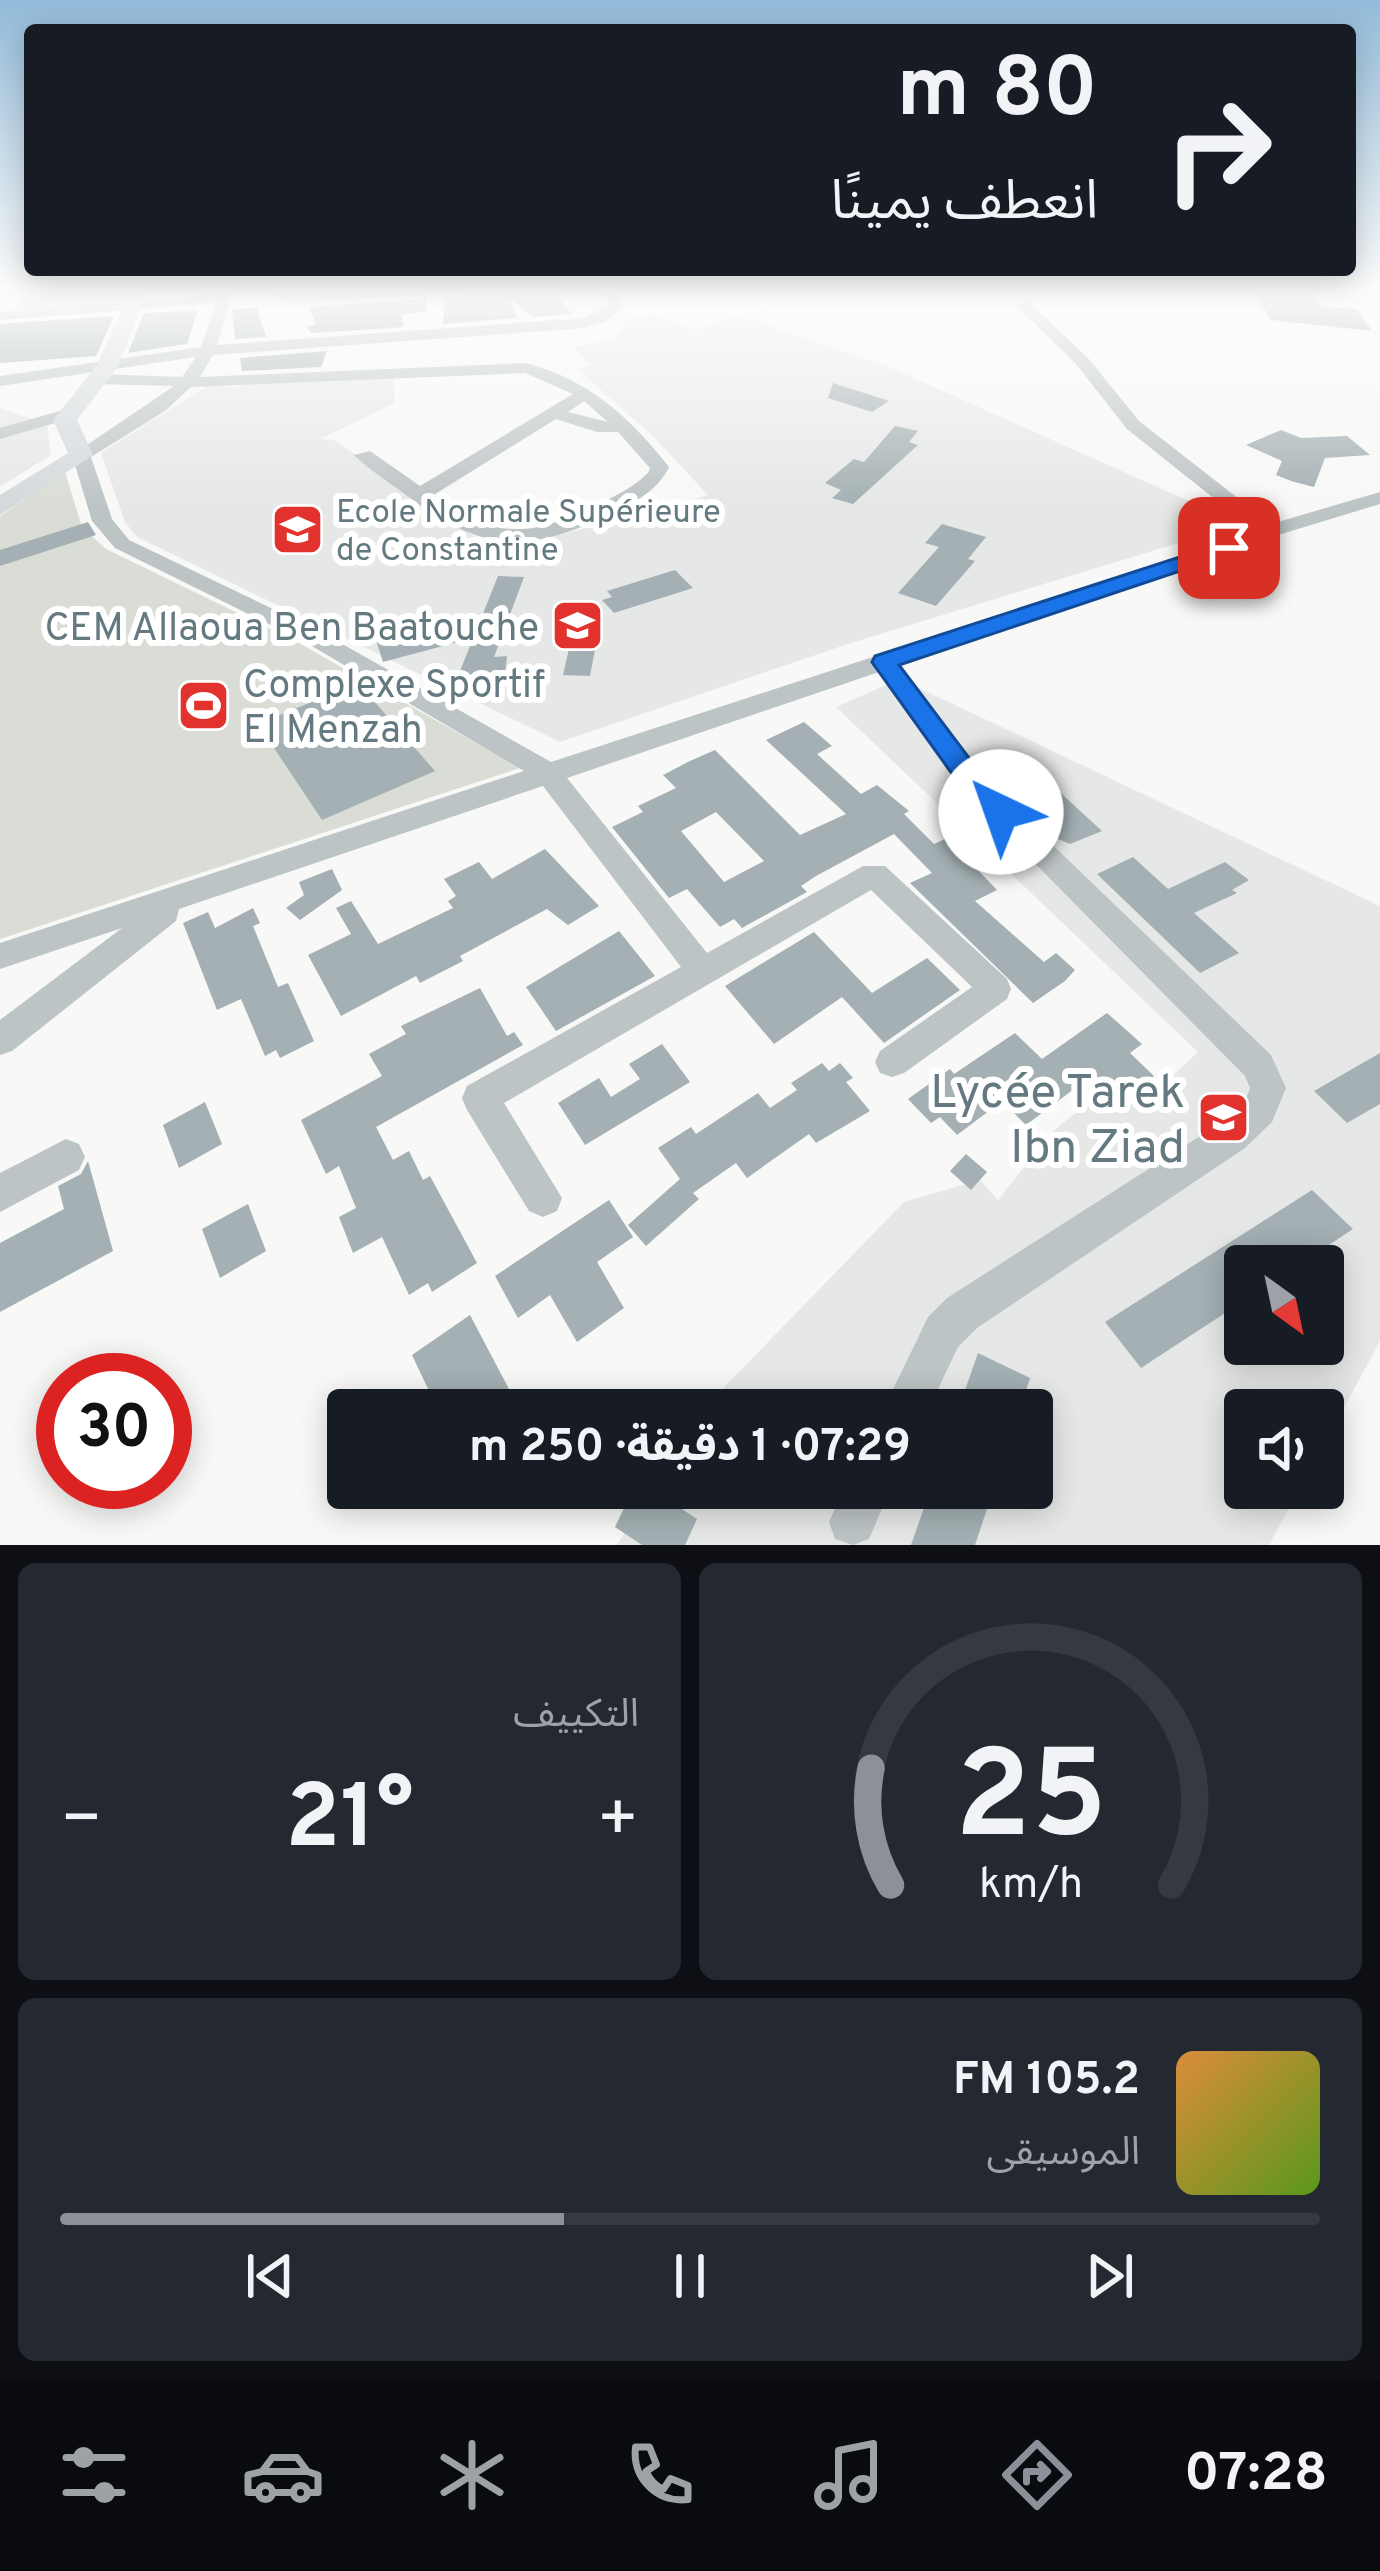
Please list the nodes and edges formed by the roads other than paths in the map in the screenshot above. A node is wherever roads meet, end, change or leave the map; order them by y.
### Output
1 (107, 361) edge
2 (156, 361) edge
3 (205, 361) edge
4 (1081, 361) edge
5 (102, 372) junction
6 (0, 381) edge
7 (191, 382) junction
8 (588, 392) junction
9 (0, 412) edge
10 (554, 412) junction
11 (70, 413) junction
12 (623, 427) junction
13 (9, 429) edge
14 (81, 455) junction
15 (363, 455) dead end
16 (421, 494) junction
17 (1380, 498) edge
18 (0, 507) edge
19 (1229, 548) dead end
20 (884, 662) junction
21 (548, 773) junction
22 (183, 899) junction
23 (0, 956) edge
24 (700, 969) junction
25 (0, 1040) edge
26 (892, 1063) dead end
27 (66, 1157) dead end
28 (0, 1193) edge
29 (543, 1198) dead end
30 (915, 1389) edge

1 - 5 main road
2 - 5 street
3 - 7 street
4 - 17 street
5 - 6 street
5 - 7 street
5 - 11 main road
7 - 8 street
7 - 14 street
8 - 10 street
8 - 12 street
9 - 13 street
10 - 12 street
10 - 16 street
11 - 13 street
11 - 14 main road
12 - 16 street
14 - 18 main road
14 - 21 street
15 - 16 street
19 - 20 street
20 - 21 street
20 - 30 street
21 - 22 street
21 - 24 street
22 - 23 street
22 - 25 street
24 - 26 street
24 - 29 street
27 - 28 street

